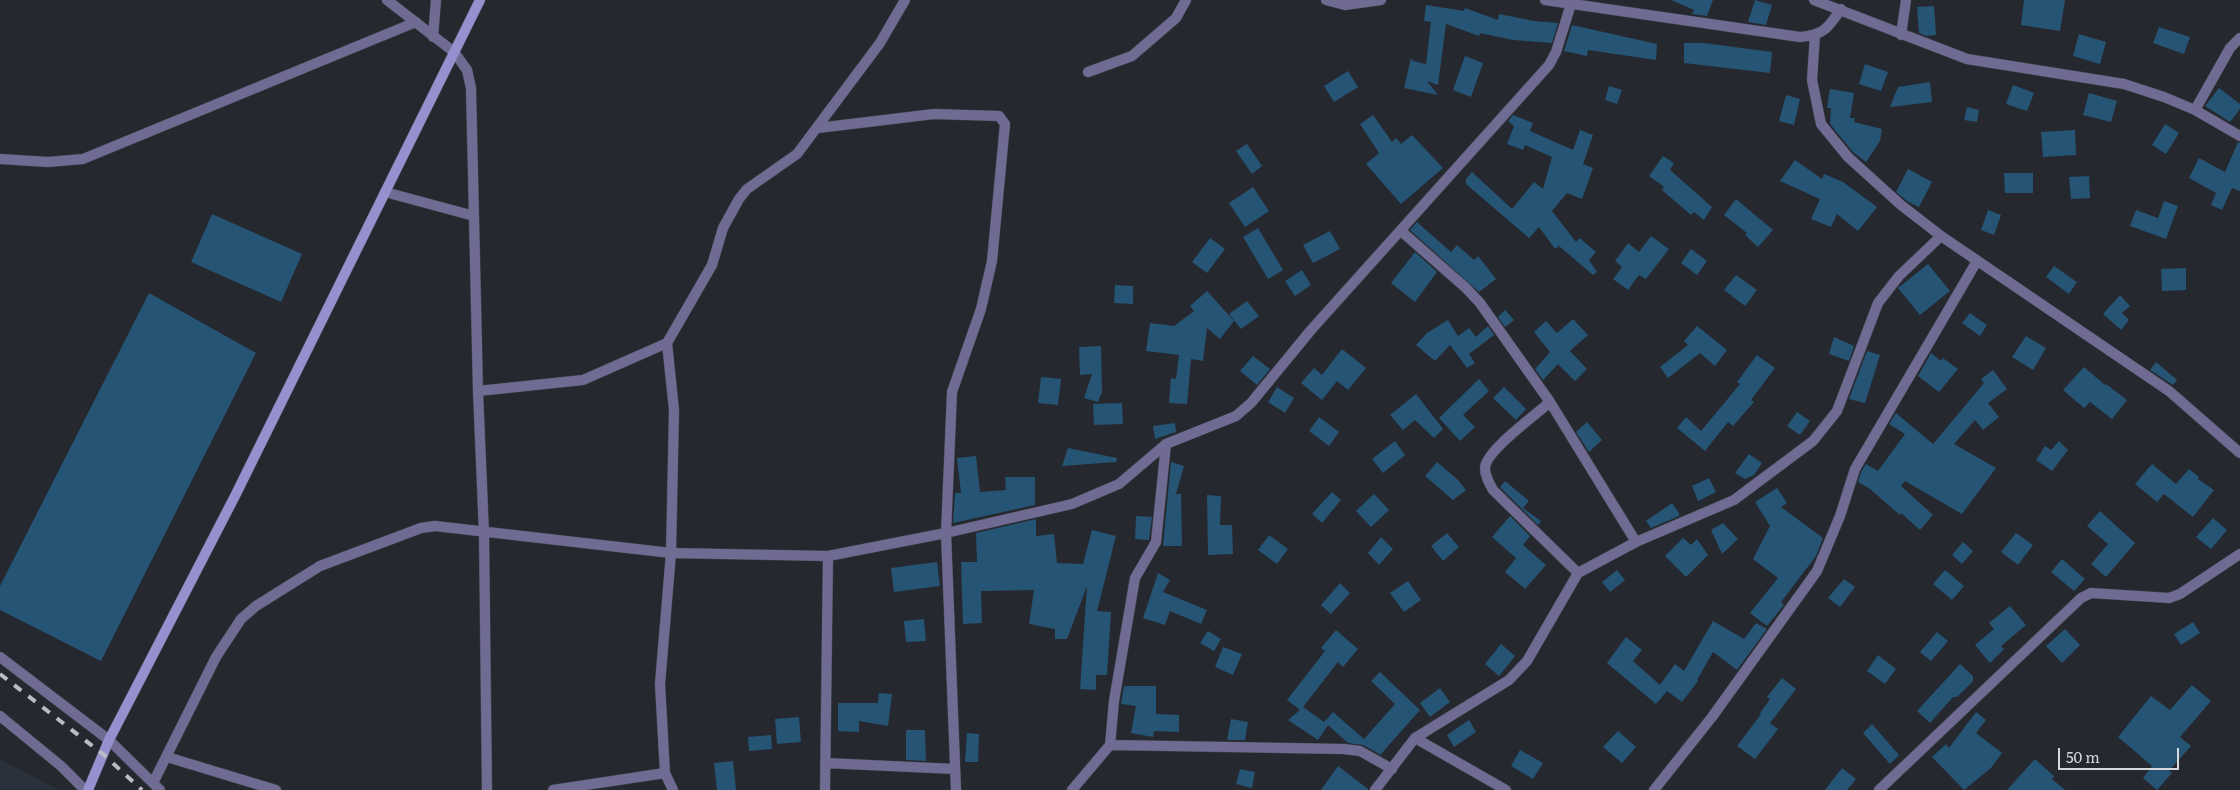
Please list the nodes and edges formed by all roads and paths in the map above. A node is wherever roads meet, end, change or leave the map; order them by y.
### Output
1 (387, 0) edge
2 (436, 0) edge
3 (480, 0) edge
4 (905, 0) edge
5 (1186, 0) edge
6 (1326, 0) edge
7 (1382, 0) edge
8 (1545, 0) edge
9 (1814, 0) edge
10 (1906, 0) edge
11 (1570, 4) junction
12 (1841, 9) junction
13 (416, 22) junction
14 (1815, 35) junction
15 (1901, 35) junction
16 (433, 38) junction
17 (2240, 38) edge
18 (454, 52) junction
19 (1088, 72) dead end
20 (2195, 110) junction
21 (818, 128) junction
22 (2240, 136) edge
23 (0, 159) edge
24 (385, 192) junction
25 (474, 216) junction
26 (1401, 230) junction
27 (1941, 236) junction
28 (1977, 261) junction
29 (667, 343) junction
30 (478, 391) junction
31 (1550, 402) junction
32 (1166, 444) junction
33 (2240, 453) edge
34 (484, 533) junction
35 (946, 533) junction
36 (1636, 542) junction
37 (671, 553) junction
38 (2240, 554) edge
39 (828, 556) junction
40 (1578, 573) junction
41 (0, 657) edge
42 (0, 716) edge
43 (1415, 738) junction
44 (109, 740) junction
45 (1110, 745) junction
46 (168, 757) junction
47 (825, 763) junction
48 (955, 769) junction
49 (1392, 769) junction
50 (665, 773) junction
51 (157, 787) edge
52 (87, 790) edge
53 (276, 790) edge
54 (487, 790) edge
55 (553, 790) edge
56 (673, 790) edge
57 (825, 790) edge
58 (956, 790) edge
59 (1072, 790) edge
60 (1375, 790) edge
61 (1506, 790) edge
62 (1654, 790) edge
63 (1879, 790) edge

1 - 13 street
2 - 16 street
3 - 18 street
4 - 21 street
5 - 19 street
6 - 7 street
8 - 11 street
9 - 12 street
10 - 15 street
11 - 14 street
11 - 26 street
12 - 14 street
12 - 15 street
13 - 16 street
13 - 23 street
14 - 27 street
15 - 20 street
16 - 18 street
17 - 20 street
18 - 24 street
18 - 25 street
20 - 22 street
21 - 29 street
21 - 35 street
24 - 25 street
24 - 44 street
25 - 30 street
26 - 31 street
26 - 32 street
27 - 28 street
27 - 36 street
28 - 33 street
28 - 62 street
29 - 30 street
29 - 37 street
30 - 34 street
31 - 36 street
31 - 40 street
32 - 35 street
32 - 45 street
34 - 37 street
34 - 46 street
34 - 54 street
35 - 39 street
35 - 48 street
36 - 40 street
37 - 39 street
37 - 50 street
38 - 63 street
39 - 47 street
40 - 43 street
41 - 44 street
42 - 52 street
43 - 49 street
43 - 61 street
44 - 51 street
44 - 52 street
45 - 49 street
45 - 59 street
46 - 51 street
46 - 53 street
47 - 48 street
47 - 57 street
48 - 58 street
49 - 60 street
50 - 55 street
50 - 56 street

